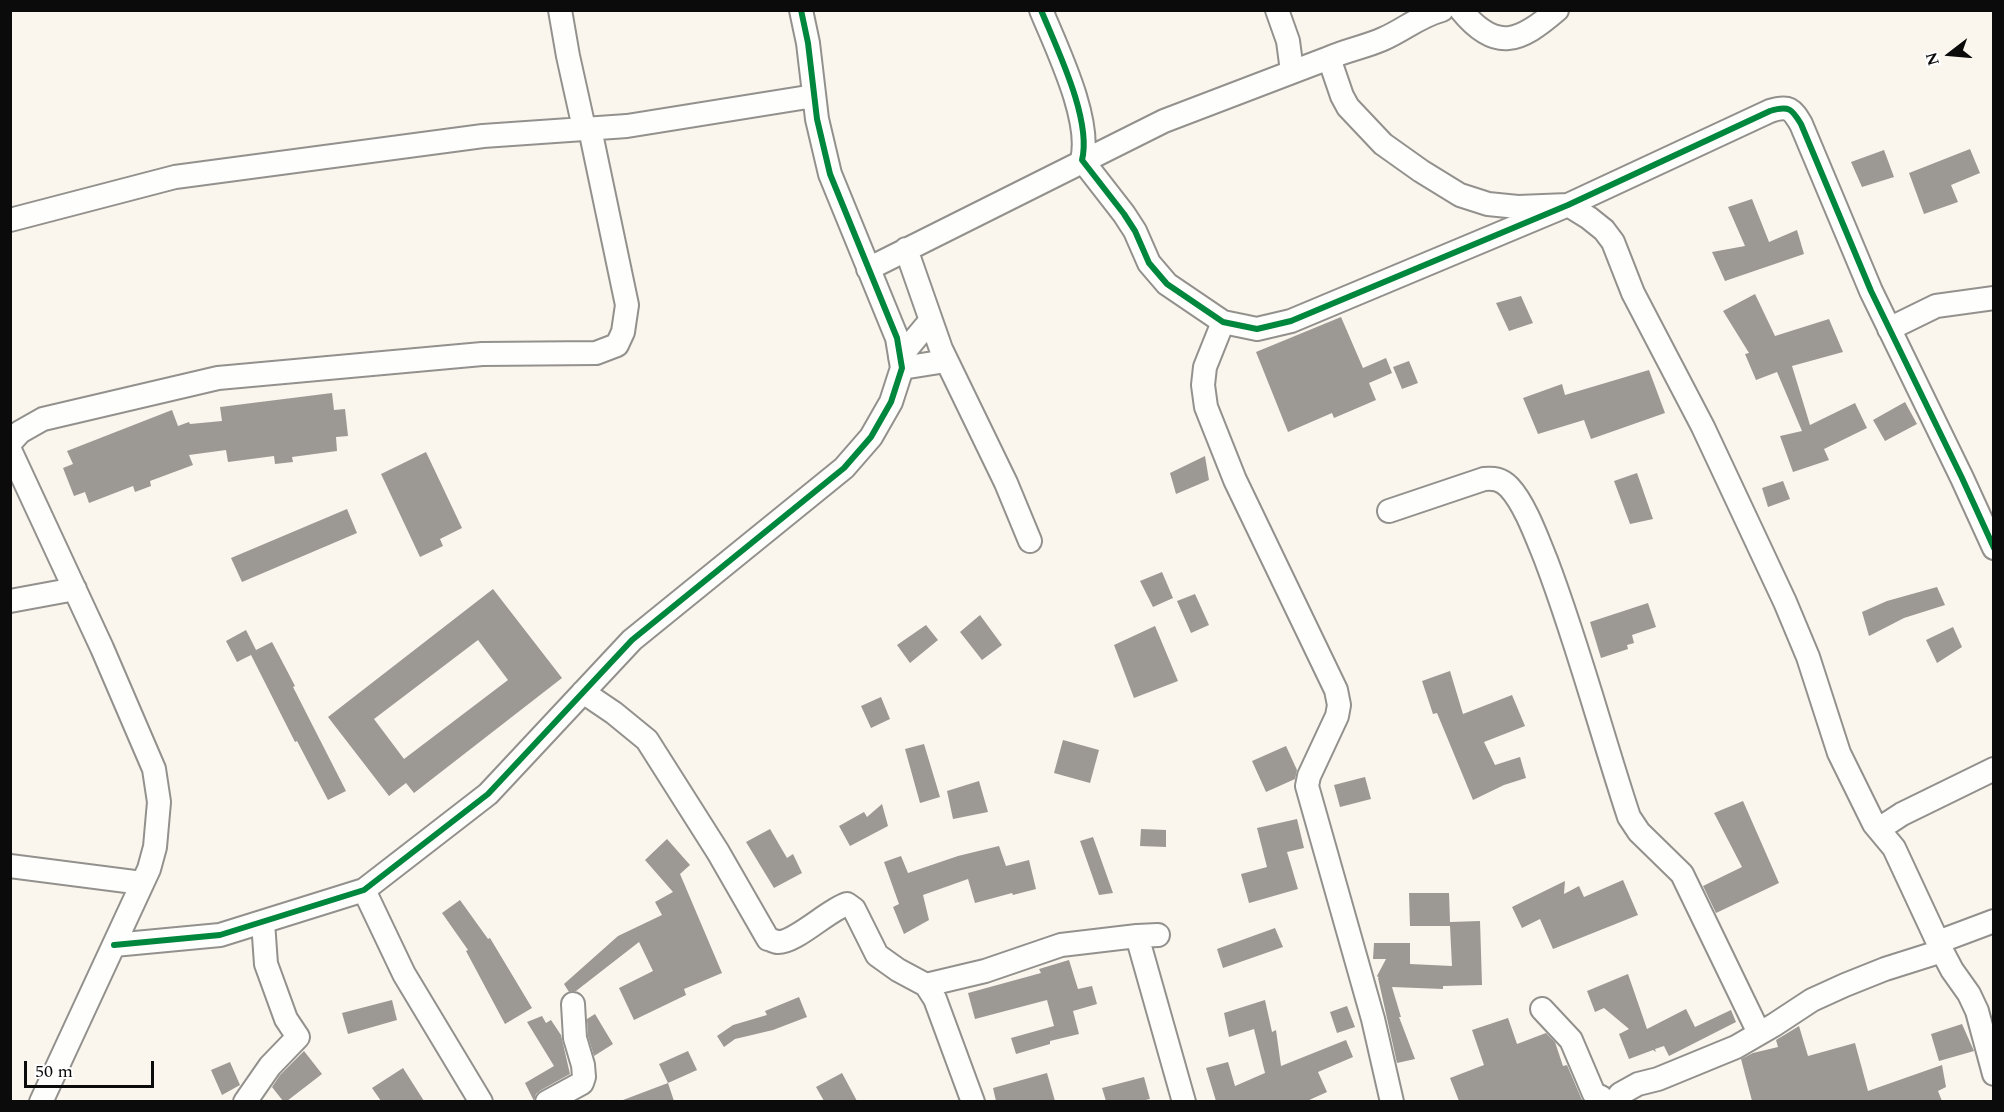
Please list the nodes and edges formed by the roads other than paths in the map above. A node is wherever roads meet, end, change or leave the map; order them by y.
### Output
1 (560, 10) edge
2 (801, 10) edge
3 (1041, 10) edge
4 (1277, 10) edge
5 (1442, 10) edge
6 (1461, 10) edge
7 (1557, 10) edge
8 (1329, 58) junction
9 (1292, 71) junction
10 (814, 96) junction
11 (587, 129) junction
12 (1082, 160) junction
13 (1568, 205) junction
14 (10, 220) edge
15 (906, 249) junction
16 (868, 269) junction
17 (1994, 298) edge
18 (930, 321) junction
19 (1223, 322) junction
20 (1889, 328) junction
21 (946, 361) junction
22 (901, 362) junction
23 (10, 443) edge
24 (10, 450) edge
25 (1389, 511) dead end
26 (1030, 541) dead end
27 (1994, 548) edge
28 (75, 589) junction
29 (10, 601) edge
30 (583, 692) junction
31 (1994, 769) edge
32 (1879, 829) junction
33 (10, 866) edge
34 (142, 883) junction
35 (364, 890) junction
36 (1994, 921) edge
37 (263, 922) junction
38 (114, 945) junction
39 (1940, 947) junction
40 (926, 985) junction
41 (573, 1004) dead end
42 (1542, 1008) dead end
43 (1759, 1033) junction
44 (1994, 1074) edge
45 (41, 1101) edge
46 (245, 1101) edge
47 (481, 1101) edge
48 (547, 1101) edge
49 (973, 1101) edge
50 (1184, 1101) edge
51 (1392, 1101) edge
52 (1601, 1101) edge
53 (1615, 1101) edge

1 - 11 street
2 - 10 street
3 - 12 street
4 - 9 street
5 - 8 street
6 - 7 street
8 - 9 street
8 - 13 street
9 - 12 street
10 - 11 street
10 - 16 street
11 - 14 street
11 - 23 street
12 - 15 street
12 - 19 street
13 - 19 street
13 - 20 street
13 - 32 street
15 - 16 street
15 - 18 street
16 - 22 street
17 - 20 street
18 - 21 street
18 - 22 street
19 - 51 street
20 - 27 street
21 - 22 street
21 - 26 street
22 - 30 street
24 - 28 street
25 - 43 street
28 - 29 street
28 - 34 street
30 - 35 street
30 - 40 street
31 - 32 street
32 - 39 street
33 - 34 street
34 - 38 street
35 - 37 street
35 - 47 street
36 - 39 street
37 - 38 street
37 - 46 street
38 - 45 street
39 - 43 street
39 - 44 street
40 - 49 street
40 - 50 street
41 - 48 street
42 - 52 street
43 - 53 street

